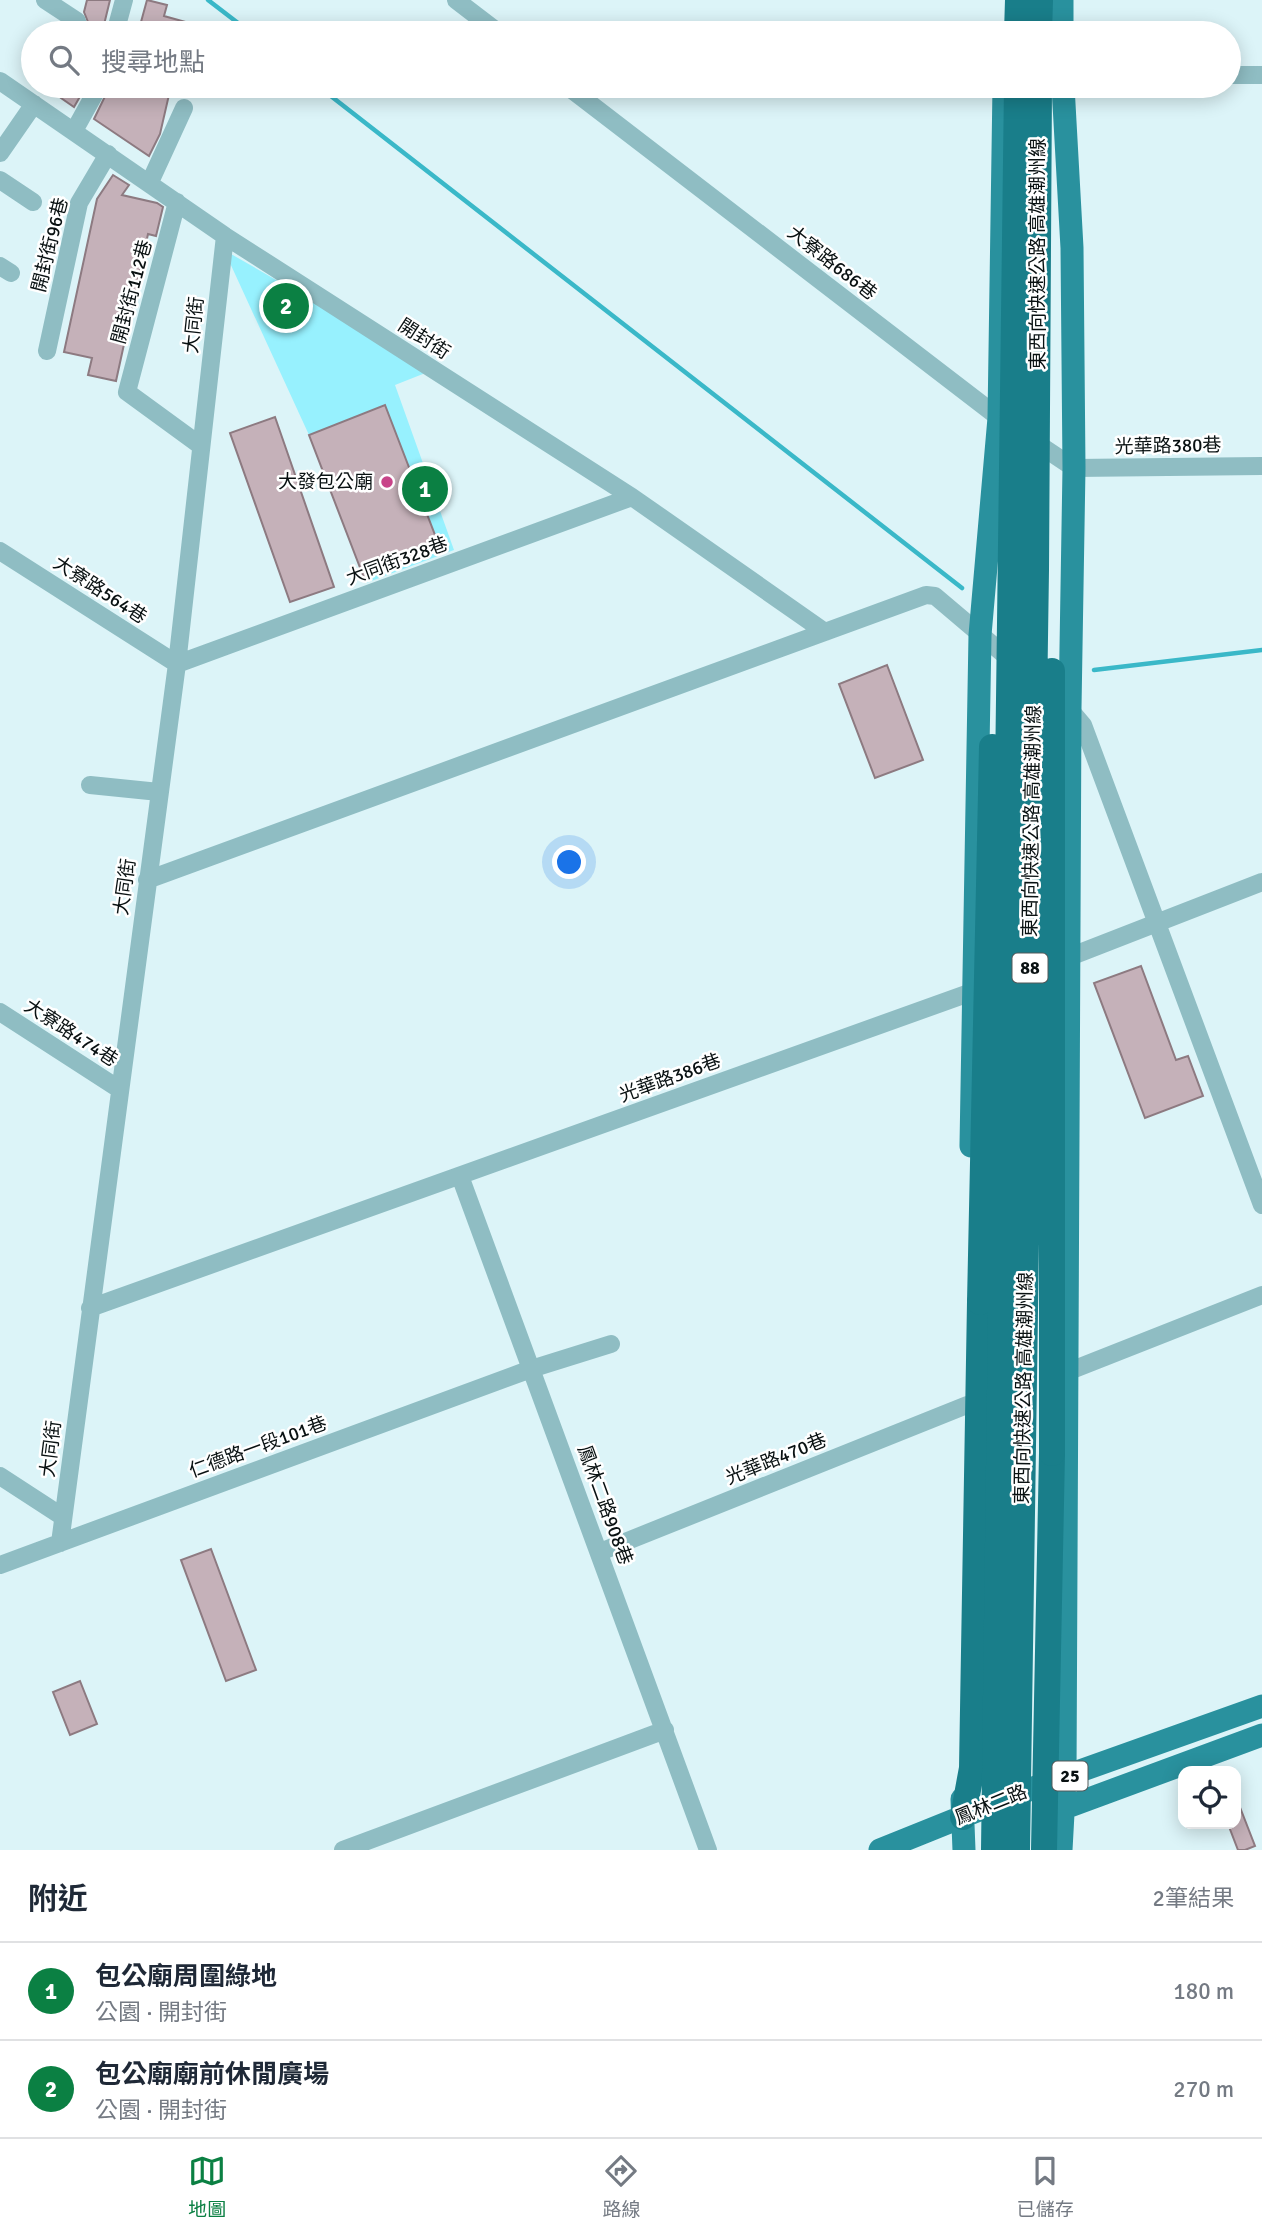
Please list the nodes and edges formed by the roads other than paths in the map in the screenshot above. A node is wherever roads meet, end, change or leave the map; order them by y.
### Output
1 (45, 0) edge
2 (124, 0) edge
3 (456, 0) edge
4 (1005, 0) edge
5 (1018, 0) edge
6 (1040, 0) edge
7 (1062, 0) edge
8 (77, 21) dead end
9 (118, 21) edge
10 (483, 21) edge
11 (1004, 21) edge
12 (1017, 21) edge
13 (1040, 21) edge
14 (1062, 21) edge
15 (1241, 75) edge
16 (1262, 75) edge
17 (0, 81) edge
18 (21, 95) edge
19 (25, 98) edge
20 (92, 98) edge
21 (583, 98) edge
22 (1004, 98) edge
23 (1017, 98) edge
24 (1039, 98) edge
25 (1064, 98) edge
26 (34, 104) junction
27 (184, 108) dead end
28 (74, 131) junction
29 (0, 153) edge
30 (108, 154) junction
31 (0, 180) edge
32 (150, 182) junction
33 (33, 202) dead end
34 (177, 202) junction
35 (1038, 212) junction
36 (225, 236) junction
37 (47, 351) dead end
38 (1006, 421) junction
39 (201, 446) junction
40 (1262, 466) edge
41 (1074, 468) junction
42 (632, 497) junction
43 (0, 551) edge
44 (825, 632) junction
45 (980, 635) junction
46 (177, 664) junction
47 (1070, 708) junction
48 (90, 785) dead end
49 (159, 792) junction
50 (147, 880) junction
51 (1262, 882) edge
52 (1154, 922) junction
53 (1068, 957) junction
54 (972, 992) junction
55 (0, 1012) edge
56 (119, 1089) junction
57 (460, 1176) junction
58 (1262, 1205) edge
59 (1262, 1295) edge
60 (90, 1308) junction
61 (611, 1344) dead end
62 (531, 1369) junction
63 (1067, 1373) junction
64 (967, 1405) junction
65 (0, 1476) edge
66 (63, 1517) junction
67 (60, 1543) junction
68 (600, 1552) junction
69 (0, 1565) edge
70 (1262, 1706) edge
71 (665, 1730) junction
72 (1262, 1735) edge
73 (1055, 1780) junction
74 (1054, 1812) junction
75 (963, 1817) junction
76 (960, 1849) edge
77 (343, 1850) edge
78 (708, 1850) edge
79 (880, 1850) edge
80 (994, 1850) edge
81 (1017, 1850) edge
82 (1044, 1850) edge
83 (1062, 1850) edge

1 - 8 street
2 - 9 street
3 - 10 street
4 - 11 main road
5 - 12 highway
6 - 13 highway
7 - 14 main road
15 - 16 street
17 - 18 street, 開封街
19 - 26 street, 開封街
20 - 28 street
21 - 38 street, 大寮路686巷
22 - 38 main road
23 - 38 highway, 東西向快速公路 高雄潮州線 / 88, bridge
24 - 35 highway, 東西向快速公路 高雄潮州線 / 88, bridge
25 - 41 main road
26 - 28 street, 開封街
26 - 29 street
27 - 32 street
28 - 30 street, 開封街
30 - 32 street, 開封街
30 - 37 street, 開封街96巷
31 - 33 street
32 - 34 street, 開封街
34 - 36 street, 開封街
34 - 39 street, 開封街112巷
35 - 73 highway, bridge
35 - 81 highway, 東西向快速公路 高雄潮州線 / 88, bridge
36 - 39 street, 大同街
36 - 42 street, 開封街
38 - 41 street, 大寮路686巷
38 - 45 main road
38 - 75 highway, bridge
38 - 80 highway, 東西向快速公路 高雄潮州線 / 88, bridge
39 - 46 street, 大同街
40 - 41 street, 光華路380巷
41 - 47 main road
42 - 44 street, 開封街
42 - 46 street, 大同街328巷
43 - 46 street, 大寮路564巷
44 - 45 street
44 - 50 street
45 - 47 street
45 - 54 main road
46 - 49 street, 大同街
47 - 52 street
47 - 53 main road
48 - 49 street
49 - 50 street, 大同街
50 - 56 street, 大同街
51 - 52 street, 光華路386巷
52 - 53 street, 光華路386巷
52 - 58 street
53 - 54 street, 光華路386巷
53 - 63 main road
54 - 57 street, 光華路386巷
54 - 64 main road
55 - 56 street, 大寮路474巷
56 - 60 street, 大同街
57 - 60 street, 光華路386巷
57 - 62 street, 鳳林二路908巷
59 - 63 street
60 - 66 street, 大同街
61 - 62 street, 仁德路一段101巷
62 - 67 street, 仁德路一段101巷
62 - 68 street, 鳳林二路908巷
63 - 73 main road
64 - 68 street, 光華路470巷
64 - 75 main road
65 - 66 street
66 - 67 street, 大同街
67 - 69 street, 仁德路一段101巷
68 - 71 street, 鳳林二路908巷
70 - 73 main road, 鳳林二路 / 25
71 - 77 street
71 - 78 street, 鳳林二路908巷
72 - 74 main road, 鳳林二路 / 25
73 - 74 highway
73 - 75 main road, 鳳林二路 / 25
74 - 76 main road, 鳳林二路 / 25
74 - 82 highway
74 - 83 main road
75 - 76 main road
75 - 79 main road, 鳳林二路 / 25

